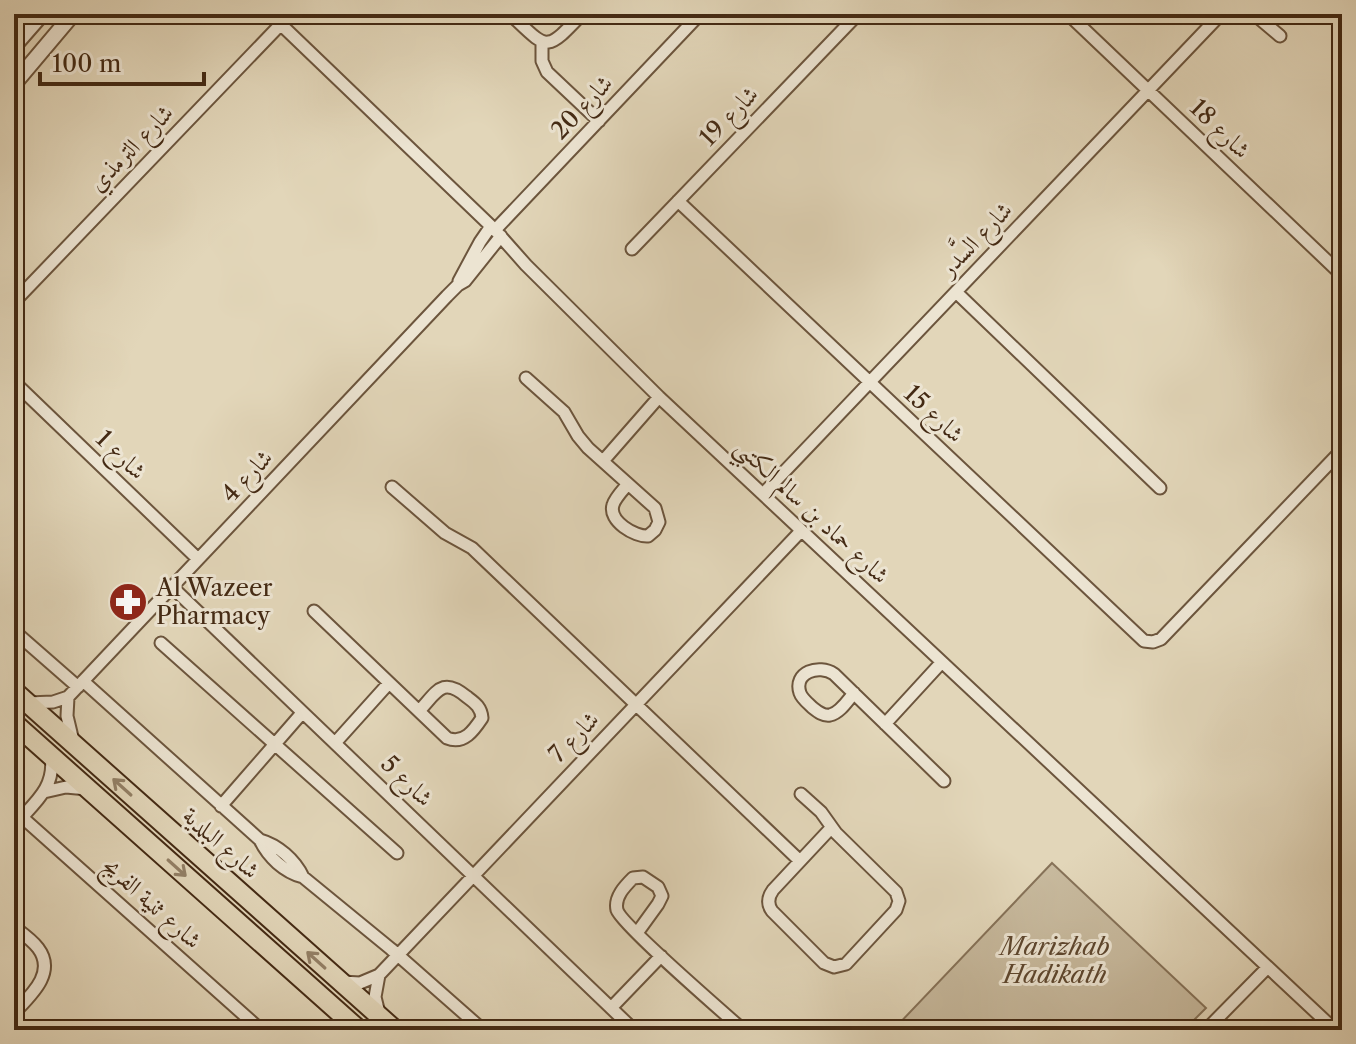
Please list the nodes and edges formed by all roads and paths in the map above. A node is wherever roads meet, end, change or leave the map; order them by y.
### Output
1 (42, 14) edge
2 (73, 14) edge
3 (270, 14) edge
4 (510, 14) edge
5 (582, 14) edge
6 (700, 14) edge
7 (858, 14) edge
8 (1068, 14) edge
9 (1221, 14) edge
10 (1254, 14) edge
11 (281, 24) junction
12 (1280, 36) dead end
13 (542, 42) junction
14 (14, 46) edge
15 (14, 84) edge
16 (1148, 91) junction
17 (599, 121) junction
18 (678, 201) junction
19 (496, 231) junction
20 (632, 249) dead end
21 (1342, 275) edge
22 (956, 292) junction
23 (14, 302) edge
24 (526, 378) dead end
25 (14, 382) edge
26 (869, 383) junction
27 (659, 397) junction
28 (1342, 450) edge
29 (603, 461) junction
30 (628, 484) junction
31 (392, 487) dead end
32 (1160, 488) dead end
33 (763, 494) junction
34 (801, 531) junction
35 (198, 559) junction
36 (171, 586) junction
37 (314, 611) dead end
38 (14, 631) edge
39 (161, 643) dead end
40 (941, 663) junction
41 (389, 683) junction
42 (80, 684) junction
43 (854, 693) junction
44 (21, 697) edge
45 (68, 697) junction
46 (636, 705) junction
47 (419, 711) junction
48 (302, 713) junction
49 (14, 723) edge
50 (885, 724) junction
51 (335, 743) junction
52 (275, 744) junction
53 (75, 745) junction
54 (50, 754) junction
55 (944, 781) dead end
56 (89, 789) junction
57 (44, 792) junction
58 (801, 794) dead end
59 (221, 806) junction
60 (17, 817) edge
61 (831, 828) junction
62 (397, 853) dead end
63 (800, 861) junction
64 (473, 875) junction
65 (14, 927) edge
66 (637, 933) junction
67 (397, 955) junction
68 (661, 956) junction
69 (1267, 968) junction
70 (379, 975) junction
71 (340, 982) junction
72 (611, 1008) junction
73 (14, 1013) edge
74 (389, 1024) edge
75 (742, 1029) edge
76 (261, 1030) edge
77 (359, 1030) edge
78 (483, 1030) edge
79 (634, 1030) edge
80 (1206, 1030) edge
81 (1335, 1030) edge

1 - 14 street
2 - 15 street
3 - 11 street, شارع حماد بن سالم الكتبي
4 - 13 street
5 - 13 street
6 - 17 street, شارع 20
7 - 18 street, شارع 19
8 - 16 street, شارع 18
9 - 16 street, شارع السَّدر
10 - 12 street
11 - 19 street, شارع حماد بن سالم الكتبي
11 - 23 street, شارع الترمذي
13 - 17 street
16 - 21 street, شارع 18
16 - 22 street, شارع السَّدر
17 - 19 street, شارع 20
18 - 20 street, شارع 19
18 - 26 street, شارع 15
19 - 27 street, شارع حماد بن سالم الكتبي
19 - 35 street, شارع 4
22 - 26 street, شارع السَّدر
22 - 32 street
24 - 29 street
25 - 35 street, شارع 1
26 - 28 street, شارع 15
26 - 33 street, شارع السَّدر
27 - 29 street
27 - 33 street, شارع حماد بن سالم الكتبي
29 - 30 street
30 - 30 street
31 - 46 street
33 - 34 street, شارع حماد بن سالم الكتبي
34 - 40 street, شارع حماد بن سالم الكتبي
34 - 46 street, شارع 7
35 - 36 street, شارع 4
36 - 42 street, شارع 4
36 - 48 street, شارع 5
37 - 41 street
38 - 42 street
39 - 52 street
40 - 50 street
40 - 69 street, شارع حماد بن سالم الكتبي
41 - 47 street
41 - 51 street
42 - 45 street, شارع 4
42 - 59 street
43 - 43 street
43 - 50 street
44 - 45 street
44 - 53 main road, شارع البلدية
45 - 53 street
46 - 63 street
46 - 64 street, شارع 7
47 - 47 street
48 - 51 street, شارع 5
48 - 52 street
49 - 54 main road, شارع البلدية
50 - 55 street
51 - 64 street, شارع 5
52 - 59 street
52 - 62 street
71 -> 53 main road, شارع البلدية
54 - 56 main road, شارع البلدية
54 - 57 street
56 - 57 street
56 -> 77 main road, شارع البلدية
57 - 60 street
58 - 61 street
59 - 67 street
60 - 76 street, شارع ثنية الفريج
61 - 63 street
61 - 63 street
64 - 67 street, شارع 7
64 - 72 street, شارع 5
65 - 73 street
66 - 66 street
66 - 68 street
67 - 70 street, شارع 7
67 - 78 street
68 - 72 street
68 - 75 street
69 - 80 street
69 - 81 street, شارع حماد بن سالم الكتبي
70 - 71 street
70 - 74 street
71 - 74 main road, شارع البلدية
72 - 79 street, شارع 5

